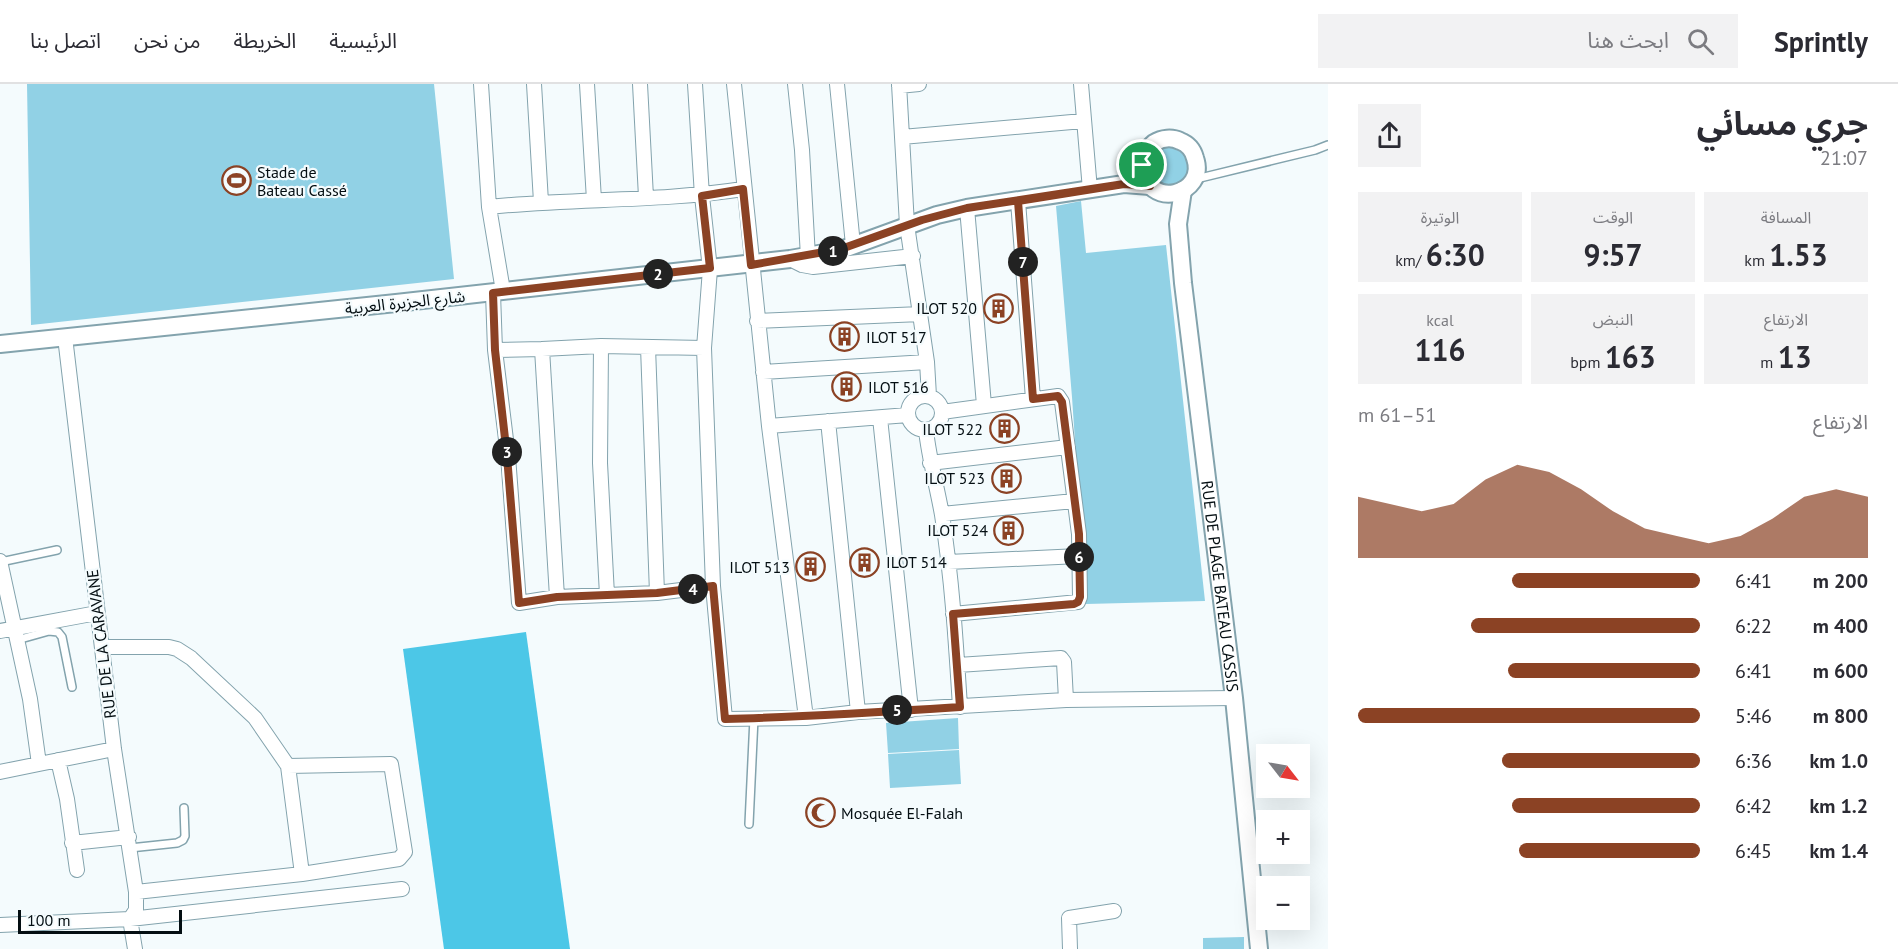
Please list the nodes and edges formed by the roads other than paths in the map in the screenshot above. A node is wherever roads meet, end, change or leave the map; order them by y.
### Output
1 (481, 84) edge
2 (534, 84) edge
3 (587, 84) edge
4 (640, 84) edge
5 (695, 84) edge
6 (734, 84) edge
7 (795, 84) edge
8 (837, 84) edge
9 (919, 84) edge
10 (1081, 84) edge
11 (899, 85) edge
12 (1083, 121) junction
13 (902, 137) junction
14 (1328, 145) edge
15 (1142, 165) junction
16 (1124, 184) junction
17 (1189, 185) junction
18 (743, 189) junction
19 (1090, 190) junction
20 (1157, 190) junction
21 (702, 196) junction
22 (646, 198) junction
23 (594, 200) junction
24 (1018, 201) junction
25 (541, 202) junction
26 (489, 207) junction
27 (967, 208) junction
28 (1178, 224) junction
29 (908, 225) junction
30 (854, 245) junction
31 (808, 256) junction
32 (913, 256) junction
33 (790, 259) junction
34 (751, 265) junction
35 (710, 268) junction
36 (498, 292) junction
37 (921, 314) junction
38 (757, 321) junction
39 (65, 337) junction
40 (0, 344) edge
41 (601, 346) junction
42 (648, 347) junction
43 (704, 348) junction
44 (542, 349) junction
45 (495, 350) junction
46 (927, 362) junction
47 (763, 372) junction
48 (929, 396) junction
49 (1033, 399) junction
50 (984, 405) junction
51 (942, 412) junction
52 (908, 415) junction
53 (880, 418) junction
54 (828, 421) junction
55 (769, 426) junction
56 (926, 430) junction
57 (1068, 447) junction
58 (930, 463) junction
59 (1074, 501) junction
60 (942, 514) junction
61 (57, 550) dead end
62 (1079, 556) junction
63 (0, 562) edge
64 (948, 562) junction
65 (713, 586) junction
66 (657, 593) junction
67 (607, 595) junction
68 (557, 597) junction
69 (97, 613) junction
70 (953, 614) junction
71 (0, 632) edge
72 (16, 634) junction
73 (102, 647) junction
74 (958, 665) junction
75 (72, 687) dead end
76 (1234, 698) junction
77 (1066, 700) junction
78 (960, 707) junction
79 (911, 710) junction
80 (858, 712) junction
81 (754, 718) junction
82 (806, 718) junction
83 (114, 748) junction
84 (58, 760) junction
85 (39, 764) junction
86 (288, 766) junction
87 (0, 772) edge
88 (184, 808) dead end
89 (749, 824) dead end
90 (129, 842) junction
91 (72, 843) junction
92 (77, 870) dead end
93 (302, 874) junction
94 (402, 889) dead end
95 (136, 892) junction
96 (1114, 911) dead end
97 (130, 919) junction
98 (0, 925) edge
99 (135, 949) edge
100 (1071, 949) edge
101 (1259, 949) edge

1 - 26 street
2 - 25 street
3 - 23 street
4 - 22 street
5 - 21 street
6 - 18 street
7 - 31 street
8 - 30 street
9 - 11 street
10 - 12 street
11 - 13 street
12 - 13 street
12 - 19 street
13 - 29 street
14 - 17 lane
15 - 16 street
15 - 17 street
15 - 20 street
16 - 19 street, شارع الجزيرة العربية
16 - 20 street, شارع الجزيرة العربية
17 - 20 street
17 - 28 street, RUE DE PLAGE BATEAU CASSIS
18 - 21 street
18 - 34 street
19 - 24 street, شارع الجزيرة العربية
20 - 28 street, RUE DE PLAGE BATEAU CASSIS
21 - 22 street
21 - 35 street
22 - 23 street
23 - 25 street
24 - 27 street, شارع الجزيرة العربية
24 - 49 street
25 - 26 street
26 - 36 street
27 - 29 street, شارع الجزيرة العربية
27 - 50 street
28 - 76 street, RUE DE PLAGE BATEAU CASSIS
29 - 30 street, شارع الجزيرة العربية
29 - 32 street
30 - 31 street, شارع الجزيرة العربية
31 - 33 street, شارع الجزيرة العربية
32 - 33 street
32 - 37 street
33 - 34 street, شارع الجزيرة العربية
34 - 35 street, شارع الجزيرة العربية
34 - 38 street
35 - 36 street, شارع الجزيرة العربية
35 - 43 street
36 - 39 street, شارع الجزيرة العربية
36 - 45 street
37 - 38 street
37 - 46 street
38 - 47 street
39 - 40 street, شارع الجزيرة العربية
39 - 69 street, RUE DE LA CARAVANE
41 - 42 street
41 - 44 street
41 - 67 street
42 - 43 street
42 - 66 street
43 - 65 street
44 - 45 street
44 - 68 street
45 - 68 street
46 - 47 street
46 - 48 street
47 - 55 street
48 - 51 street
48 - 52 street
49 - 50 street
49 - 57 street
50 - 51 street
51 - 56 street
52 - 53 street
52 - 56 street
53 - 54 street
53 - 79 street
54 - 55 street
54 - 80 street
55 - 82 street
56 - 58 street
57 - 58 street
57 - 59 street
58 - 60 street
59 - 60 street
59 - 62 street
60 - 64 street
61 - 63 lane
62 - 64 street
62 - 70 street
63 - 72 street
64 - 70 street
65 - 66 street
65 - 81 street
66 - 67 street
67 - 68 street
69 - 72 street
69 - 73 street, RUE DE LA CARAVANE
70 - 74 street
71 - 72 street
72 - 75 lane
72 - 85 street
73 - 83 street, RUE DE LA CARAVANE
73 - 86 street
74 - 77 street
74 - 78 street
76 - 77 street
76 - 101 street, RUE DE PLAGE BATEAU CASSIS
77 - 78 street
78 - 79 street
79 - 80 street
80 - 82 street
81 - 82 street
81 - 89 lane
83 - 84 street
83 - 90 street, RUE DE LA CARAVANE
84 - 85 street
84 - 91 street
85 - 87 street
86 - 93 street
86 - 93 street
88 - 90 lane
90 - 91 street
90 - 95 street, RUE DE LA CARAVANE
91 - 92 street
93 - 95 street
94 - 97 street
95 - 97 street, RUE DE LA CARAVANE
96 - 100 street
97 - 98 street
97 - 99 street, RUE DE LA CARAVANE

